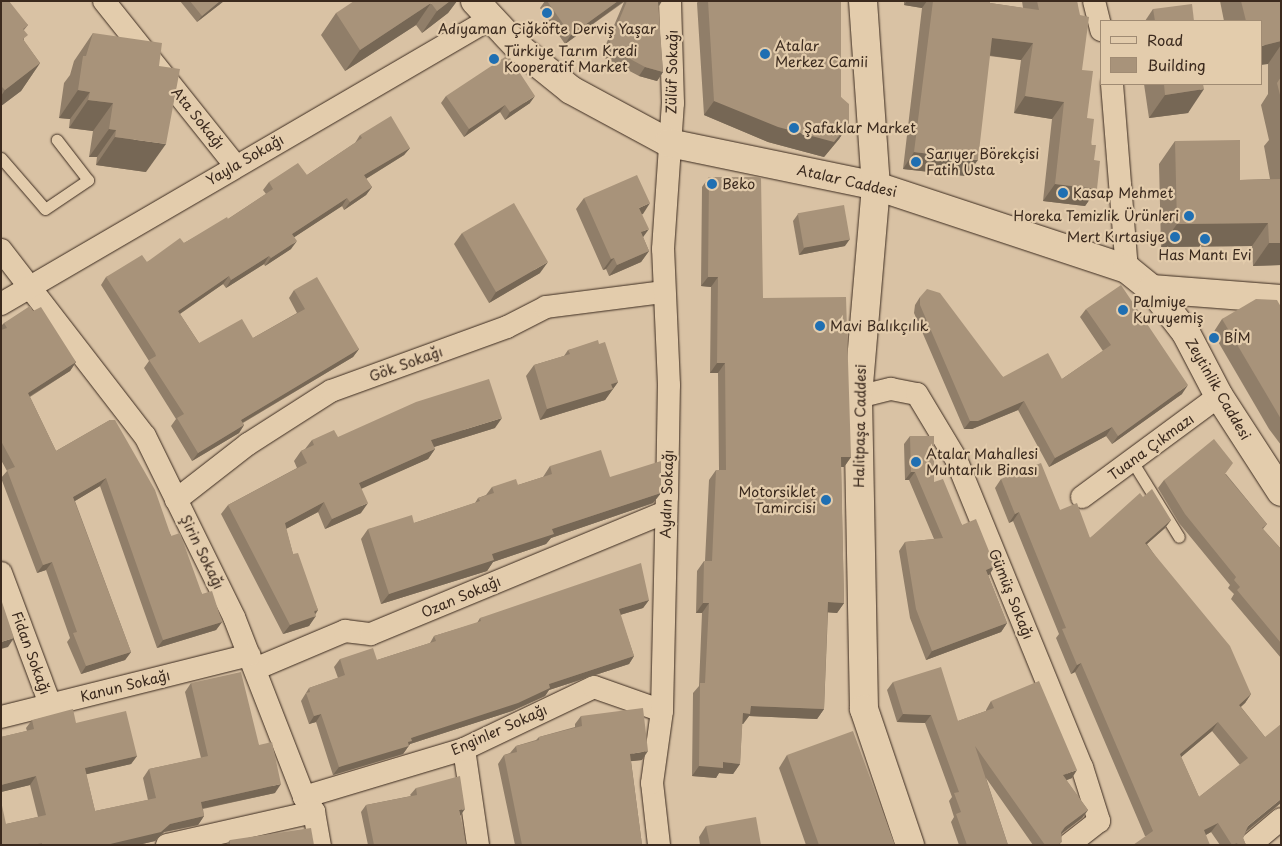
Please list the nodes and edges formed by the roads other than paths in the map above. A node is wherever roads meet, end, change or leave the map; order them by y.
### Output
1 (104, 1) edge
2 (670, 1) edge
3 (863, 1) edge
4 (1094, 1) edge
5 (482, 10) edge
6 (1100, 26) edge
7 (1112, 85) edge
8 (56, 140) dead end
9 (668, 143) junction
10 (1, 158) edge
11 (235, 165) junction
12 (876, 186) junction
13 (1, 250) edge
14 (1127, 269) junction
15 (30, 287) junction
16 (1152, 289) junction
17 (663, 292) junction
18 (1281, 300) edge
19 (1, 304) edge
20 (1219, 396) junction
21 (858, 397) junction
22 (1132, 461) junction
23 (1281, 492) edge
24 (1082, 497) dead end
25 (176, 500) junction
26 (666, 512) junction
27 (1179, 537) dead end
28 (1, 573) edge
29 (252, 662) junction
30 (50, 704) junction
31 (662, 711) junction
32 (1, 717) edge
33 (464, 748) junction
34 (309, 804) junction
35 (1281, 819) edge
36 (167, 845) edge
37 (320, 845) edge
38 (478, 845) edge
39 (659, 845) edge
40 (910, 845) edge
41 (1068, 845) edge
42 (1250, 845) edge

1 - 11 street, Ata Sokağı
2 - 9 street, Zülüf Sokağı
3 - 12 street, Halitpaşa Caddesi
4 - 6 street
5 - 9 street, Atalar Caddesi
5 - 11 street, Yayla Sokağı
7 - 14 street
8 - 10 lane
9 - 12 street, Atalar Caddesi
9 - 17 street, Aydın Sokağı
11 - 15 street, Yayla Sokağı
12 - 14 street, Atalar Caddesi
12 - 21 street, Halitpaşa Caddesi
13 - 15 street, Şirin Sokağı
14 - 16 street, Atalar Caddesi
15 - 19 street, Yayla Sokağı
15 - 25 street, Şirin Sokağı
16 - 18 street
16 - 20 street, Zeytinlik Caddesi
17 - 25 street, Gök Sokağı
17 - 26 street, Aydın Sokağı
20 - 22 street, Tuana Çıkmazı
20 - 23 street, Zeytinlik Caddesi
21 - 40 street, Halitpaşa Caddesi
21 - 41 street, Gümüş Sokağı
22 - 24 street, Tuana Çıkmazı
22 - 27 lane
25 - 29 street, Şirin Sokağı
26 - 29 street, Ozan Sokağı
26 - 31 street, Aydın Sokağı
28 - 30 street, Fidan Sokağı
29 - 30 street, Kanun Sokağı
29 - 34 street, Şirin Sokağı
30 - 32 street, Kanun Sokağı
31 - 33 street, Enginler Sokağı
31 - 39 street, Aydın Sokağı
33 - 34 street, Enginler Sokağı
33 - 38 street
34 - 36 street, Enginler Sokağı
34 - 37 street, Şirin Sokağı
35 - 42 street

